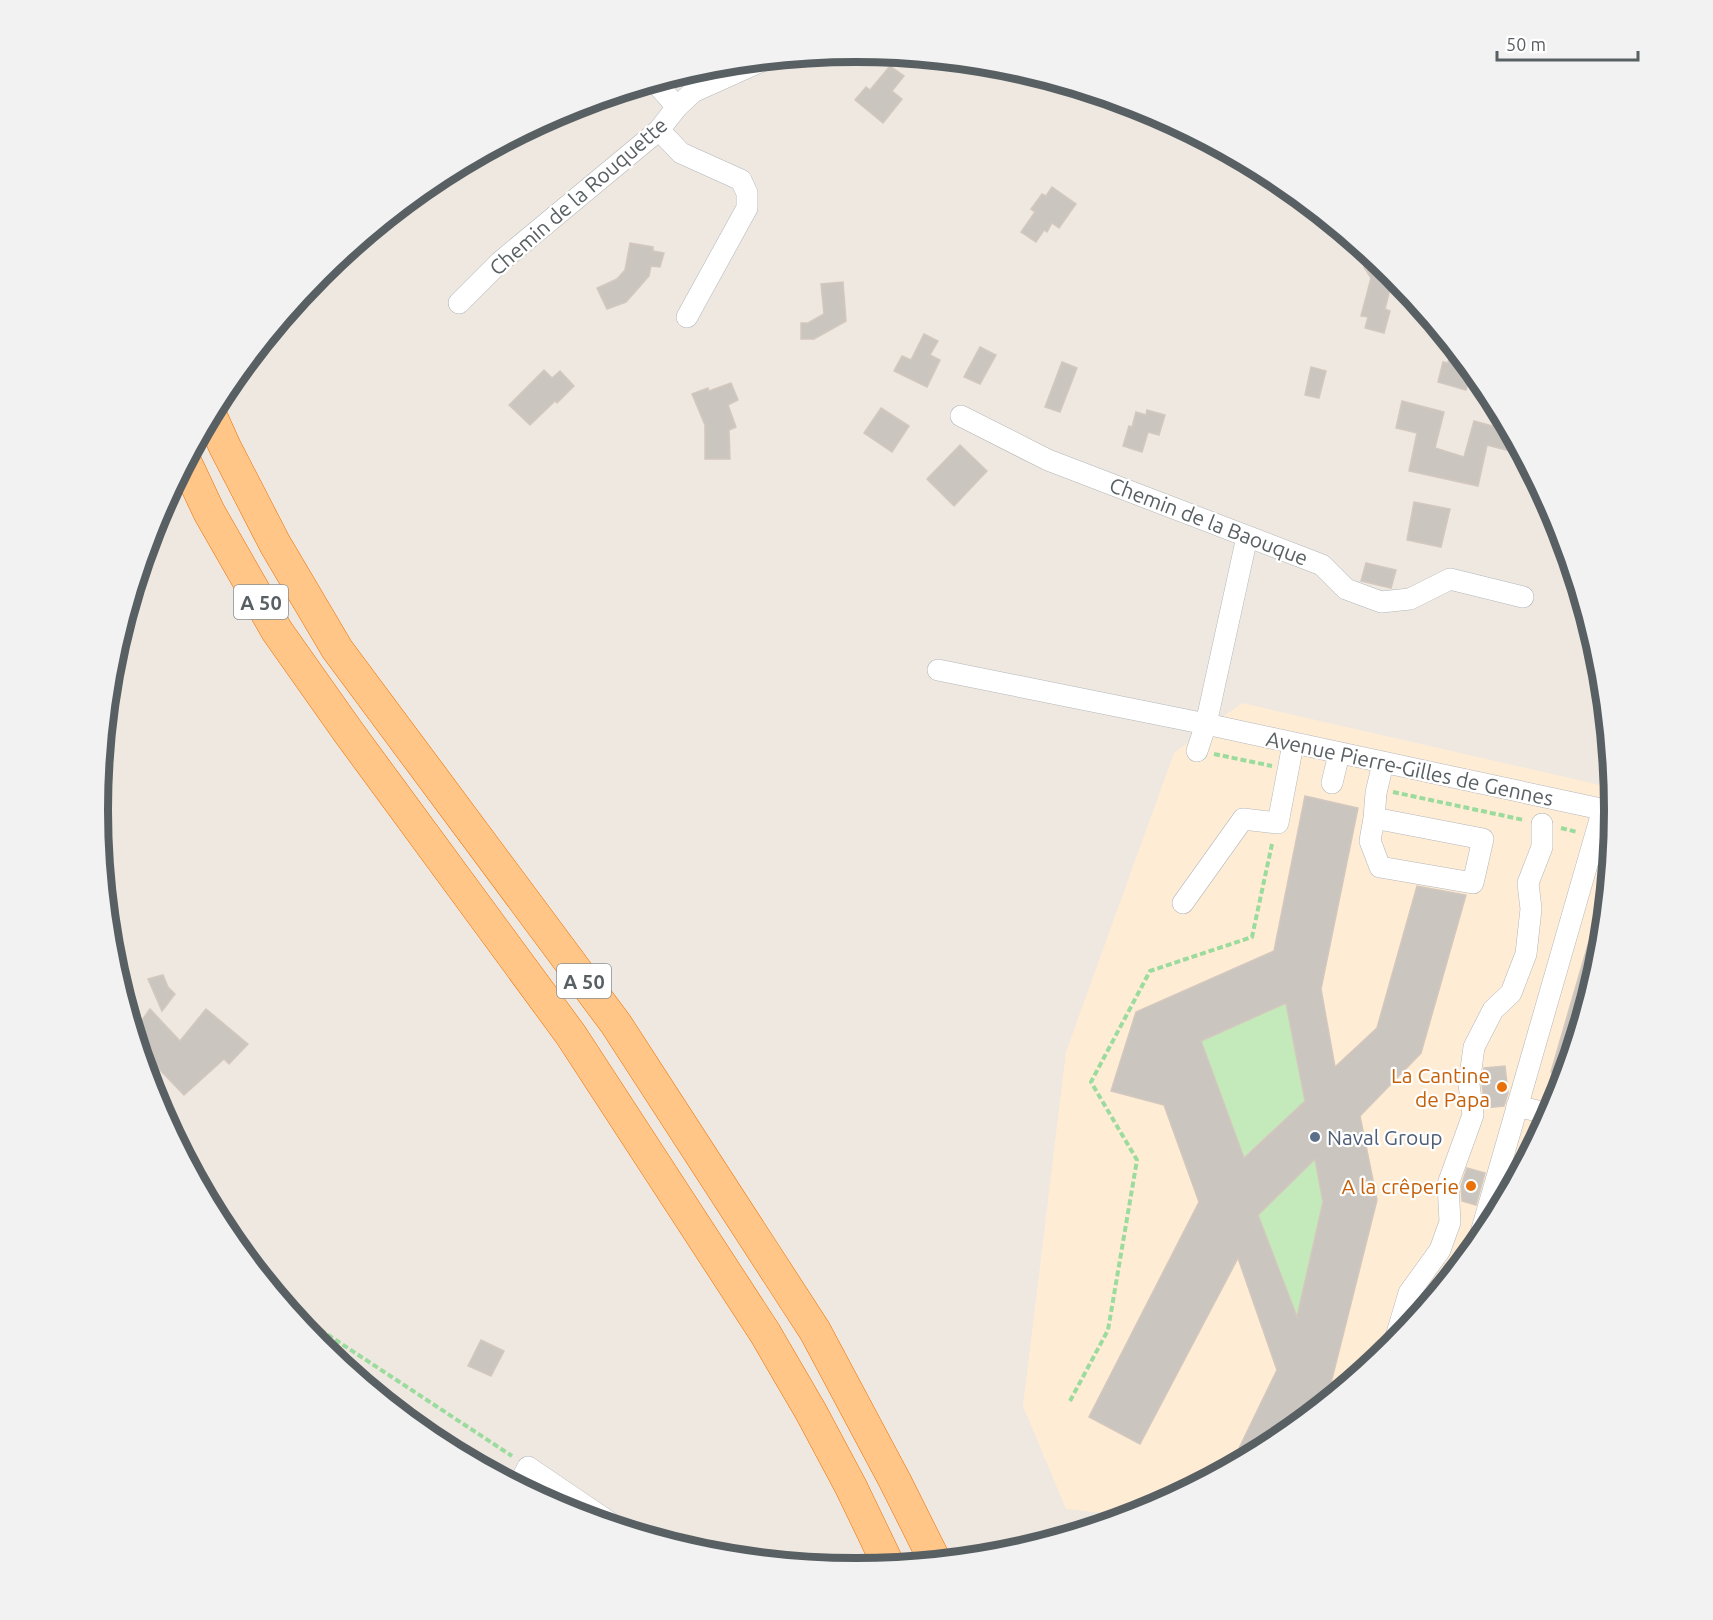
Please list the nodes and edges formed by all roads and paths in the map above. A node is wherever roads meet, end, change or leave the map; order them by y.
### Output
1 (739, 71) edge
2 (660, 88) edge
3 (677, 107) junction
4 (659, 130) junction
5 (459, 303) dead end
6 (687, 317) dead end
7 (961, 416) dead end
8 (215, 425) edge
9 (190, 471) edge
10 (1247, 537) junction
11 (1523, 597) dead end
12 (938, 670) dead end
13 (1206, 724) junction
14 (1293, 744) junction
15 (1197, 750) dead end
16 (1339, 754) junction
17 (1383, 763) junction
18 (1332, 783) dead end
19 (1377, 789) junction
20 (1605, 809) edge
21 (1374, 818) junction
22 (1605, 818) edge
23 (1542, 824) junction
24 (1595, 836) junction
25 (1272, 844) dead end
26 (1183, 903) dead end
27 (1517, 1106) junction
28 (1541, 1112) edge
29 (1486, 1215) edge
30 (1400, 1325) edge
31 (316, 1327) edge
32 (1070, 1401) dead end
33 (528, 1467) junction
34 (522, 1479) edge
35 (591, 1510) edge
36 (932, 1554) edge
37 (885, 1557) edge

1 - 3 street, Chemin de la Rouquette
2 - 3 street
3 - 4 street, Chemin de la Rouquette
4 - 5 street, Chemin de la Rouquette
4 - 6 street
7 - 10 street, Chemin de la Baouque
8 - 36 highway, A 50
9 - 37 highway, A 50
10 - 11 street, Chemin de la Baouque
10 - 13 street
12 - 13 street, Avenue Pierre-Gilles de Gennes
13 - 14 street, Avenue Pierre-Gilles de Gennes
13 - 15 street
14 - 16 street, Avenue Pierre-Gilles de Gennes
14 - 26 street
16 - 17 street, Avenue Pierre-Gilles de Gennes
16 - 18 street
17 - 19 street
17 - 20 street, Avenue Pierre-Gilles de Gennes
19 - 21 street
19 - 23 path
21 - 21 street
22 - 24 street
23 - 24 path
23 - 30 street
24 - 27 street
25 - 32 path
27 - 28 street
27 - 29 street
31 - 33 path
33 - 34 street
33 - 35 street

